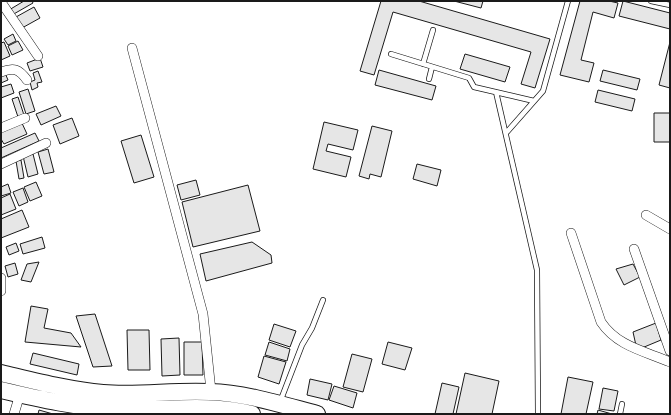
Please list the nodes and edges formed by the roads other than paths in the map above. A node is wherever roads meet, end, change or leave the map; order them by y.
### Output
1 (568, 1) edge
2 (651, 1) edge
3 (1, 2) edge
4 (670, 5) edge
5 (433, 30) dead end
6 (132, 48) dead end
7 (391, 54) dead end
8 (38, 56) dead end
9 (423, 64) junction
10 (432, 67) junction
11 (1, 72) edge
12 (429, 79) dead end
13 (27, 80) dead end
14 (496, 92) junction
15 (534, 101) junction
16 (25, 118) dead end
17 (1, 128) edge
18 (506, 133) junction
19 (46, 143) dead end
20 (1, 164) edge
21 (646, 215) dead end
22 (670, 229) edge
23 (571, 233) dead end
24 (634, 248) dead end
25 (323, 300) dead end
26 (670, 351) edge
27 (670, 362) edge
28 (1, 373) edge
29 (1, 390) edge
30 (211, 392) junction
31 (20, 394) junction
32 (279, 404) junction
33 (622, 404) dead end
34 (85, 410) edge
35 (156, 411) edge
36 (14, 414) edge
37 (252, 414) edge
38 (317, 414) edge
39 (538, 414) edge
40 (620, 414) edge

1 - 15 lane
2 - 4 lane
3 - 8 street
5 - 9 lane
6 - 30 street
7 - 9 lane
9 - 10 lane
10 - 12 lane
10 - 14 lane
11 - 13 street
14 - 15 lane
14 - 18 lane
15 - 18 lane
16 - 17 street
18 - 39 lane
19 - 20 street
21 - 22 street
23 - 27 street
24 - 26 street
25 - 32 lane
28 - 30 highway
29 - 31 highway
30 - 32 highway
31 - 34 highway
31 - 36 street
32 - 38 highway
33 - 40 lane
34 - 35 highway
35 - 37 highway

